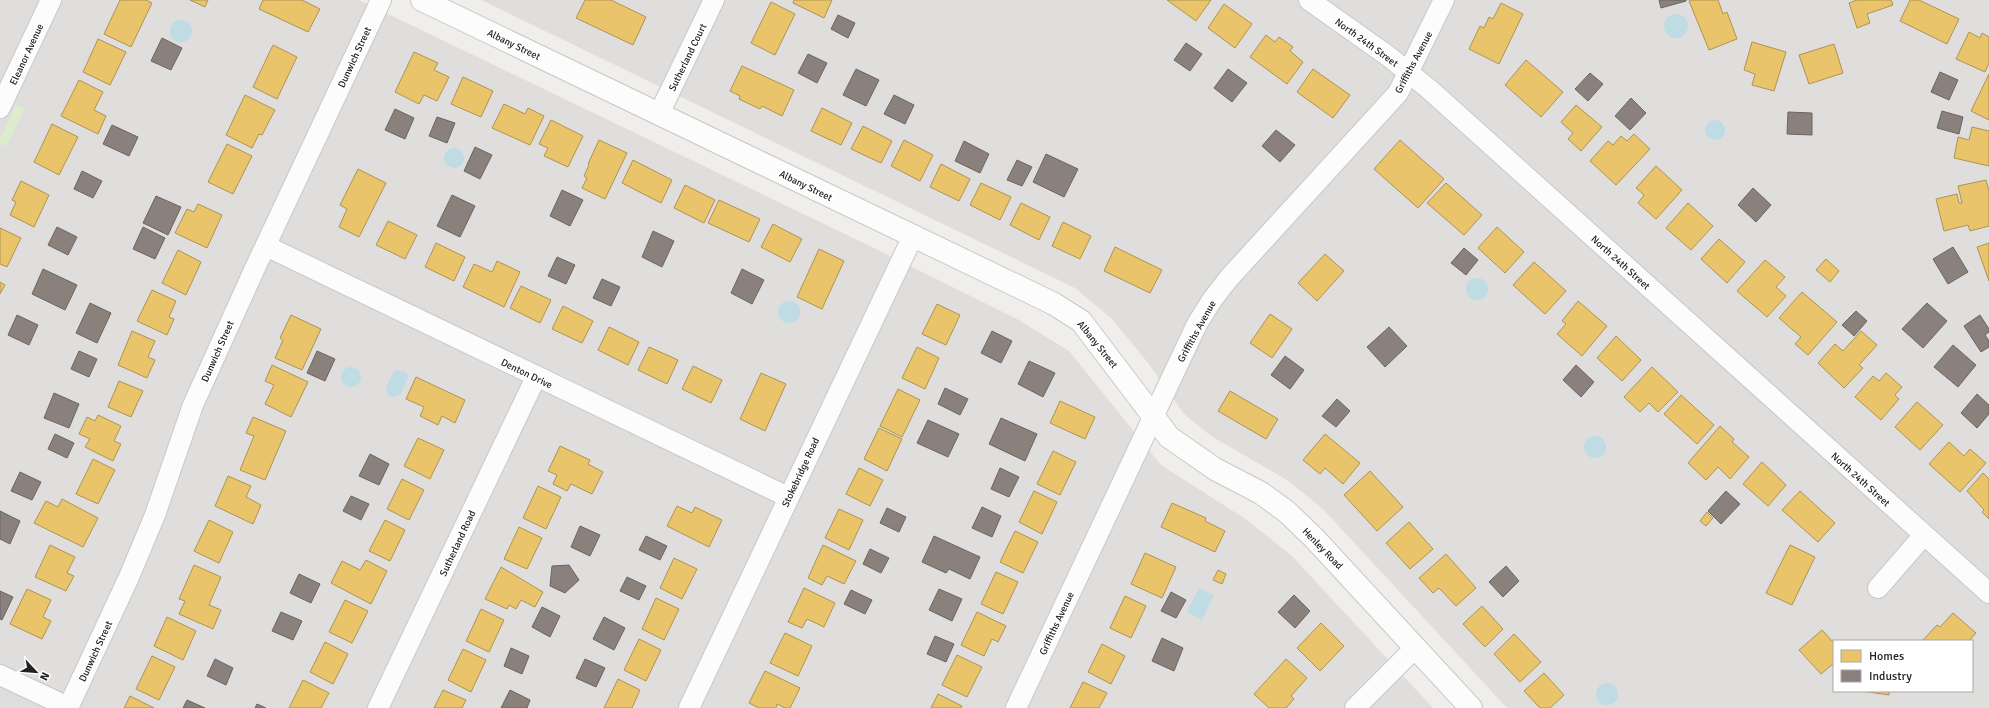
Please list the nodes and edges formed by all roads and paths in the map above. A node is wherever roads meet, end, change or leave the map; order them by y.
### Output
1 (51, 0) edge
2 (381, 0) edge
3 (422, 0) edge
4 (714, 0) edge
5 (1309, 0) edge
6 (1444, 0) edge
7 (1408, 73) junction
8 (0, 108) edge
9 (659, 114) junction
10 (913, 236) junction
11 (266, 246) junction
12 (536, 377) junction
13 (1153, 415) junction
14 (788, 497) junction
15 (1924, 535) junction
16 (1878, 588) dead end
17 (1989, 594) edge
18 (1415, 648) junction
19 (0, 675) edge
20 (68, 707) edge
21 (378, 708) edge
22 (689, 708) edge
23 (1016, 708) edge
24 (1355, 708) edge
25 (1471, 708) edge

1 - 8 street, Eleanor Avenue
2 - 11 street, Dunwich Street
3 - 9 street, Albany Street
4 - 9 street, Sutherland Court
5 - 7 street, North 24th Street
6 - 7 street, Griffiths Avenue
7 - 13 street, Griffiths Avenue
7 - 15 street, North 24th Street
9 - 10 street, Albany Street
10 - 13 street, Albany Street
10 - 14 street, Stokebridge Road
11 - 12 street, Denton Drive
11 - 20 street, Dunwich Street
12 - 14 street, Denton Drive
12 - 21 street, Sutherland Road
13 - 18 street, Henley Road
13 - 23 street, Griffiths Avenue
14 - 22 street, Stokebridge Road
15 - 16 street
15 - 17 street, North 24th Street
18 - 24 street
18 - 25 street, Henley Road
19 - 20 street

